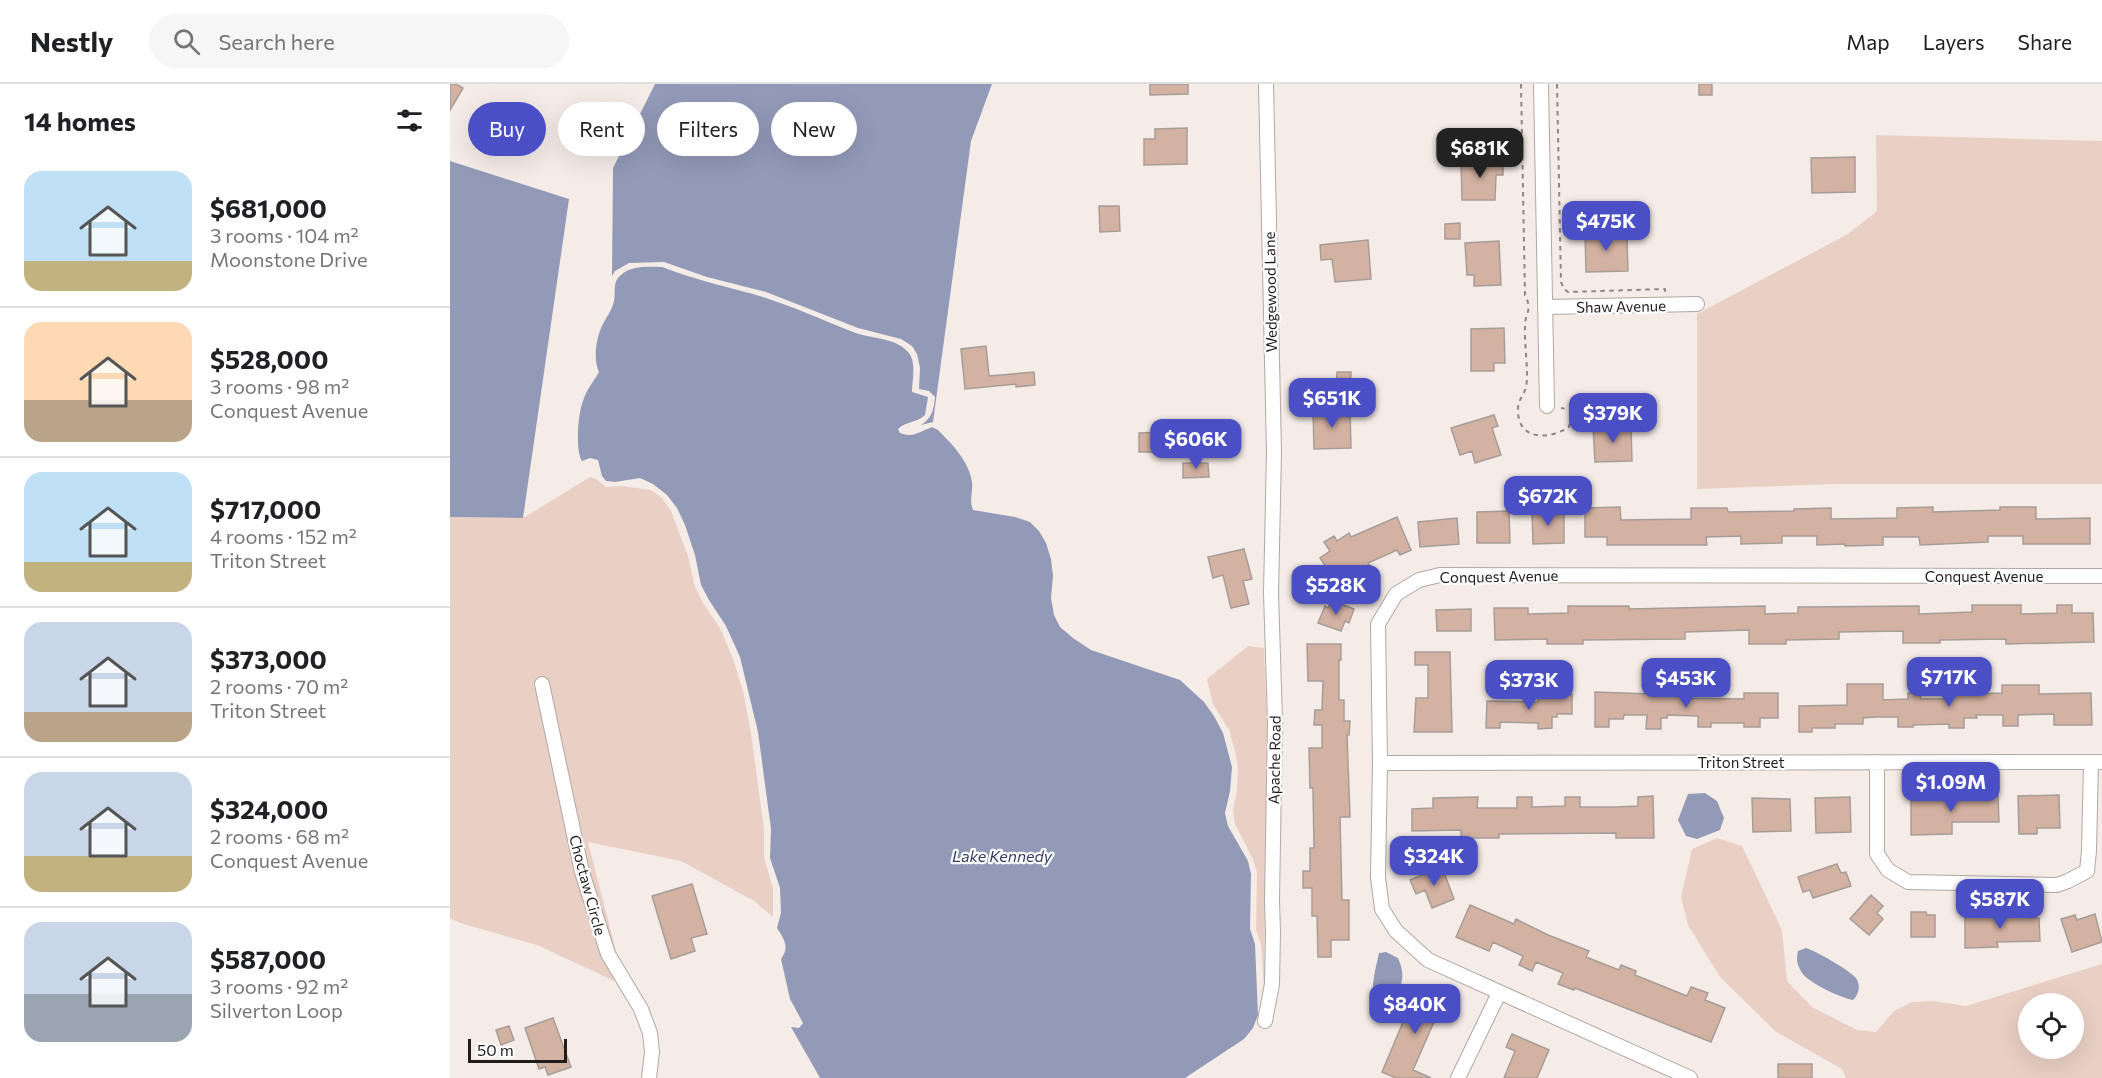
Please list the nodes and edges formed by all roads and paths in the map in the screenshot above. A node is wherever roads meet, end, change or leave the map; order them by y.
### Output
1 (1266, 84) edge
2 (1521, 84) edge
3 (1541, 84) edge
4 (1557, 84) edge
5 (1697, 304) dead end
6 (1665, 305) junction
7 (1545, 307) junction
8 (1547, 406) joint
9 (1273, 499) joint
10 (2102, 576) edge
11 (542, 684) dead end
12 (1877, 762) junction
13 (2097, 762) edge
14 (1380, 763) junction
15 (1499, 993) junction
16 (1264, 1020) dead end
17 (649, 1078) edge
18 (1458, 1078) edge
19 (1690, 1078) edge

1 - 9 street, Wedgewood Lane
2 - 8 path
3 - 7 street
4 - 6 path
5 - 6 street, Shaw Avenue
6 - 7 street, Shaw Avenue
7 - 8 street
9 - 16 street, Apache Road
10 - 14 street, Conquest Avenue
11 - 17 street, Choctaw Circle
12 - 13 street, Triton Street
12 - 13 street
12 - 14 street, Triton Street
14 - 15 street, Conquest Avenue
15 - 18 street
15 - 19 street, Conquest Avenue

